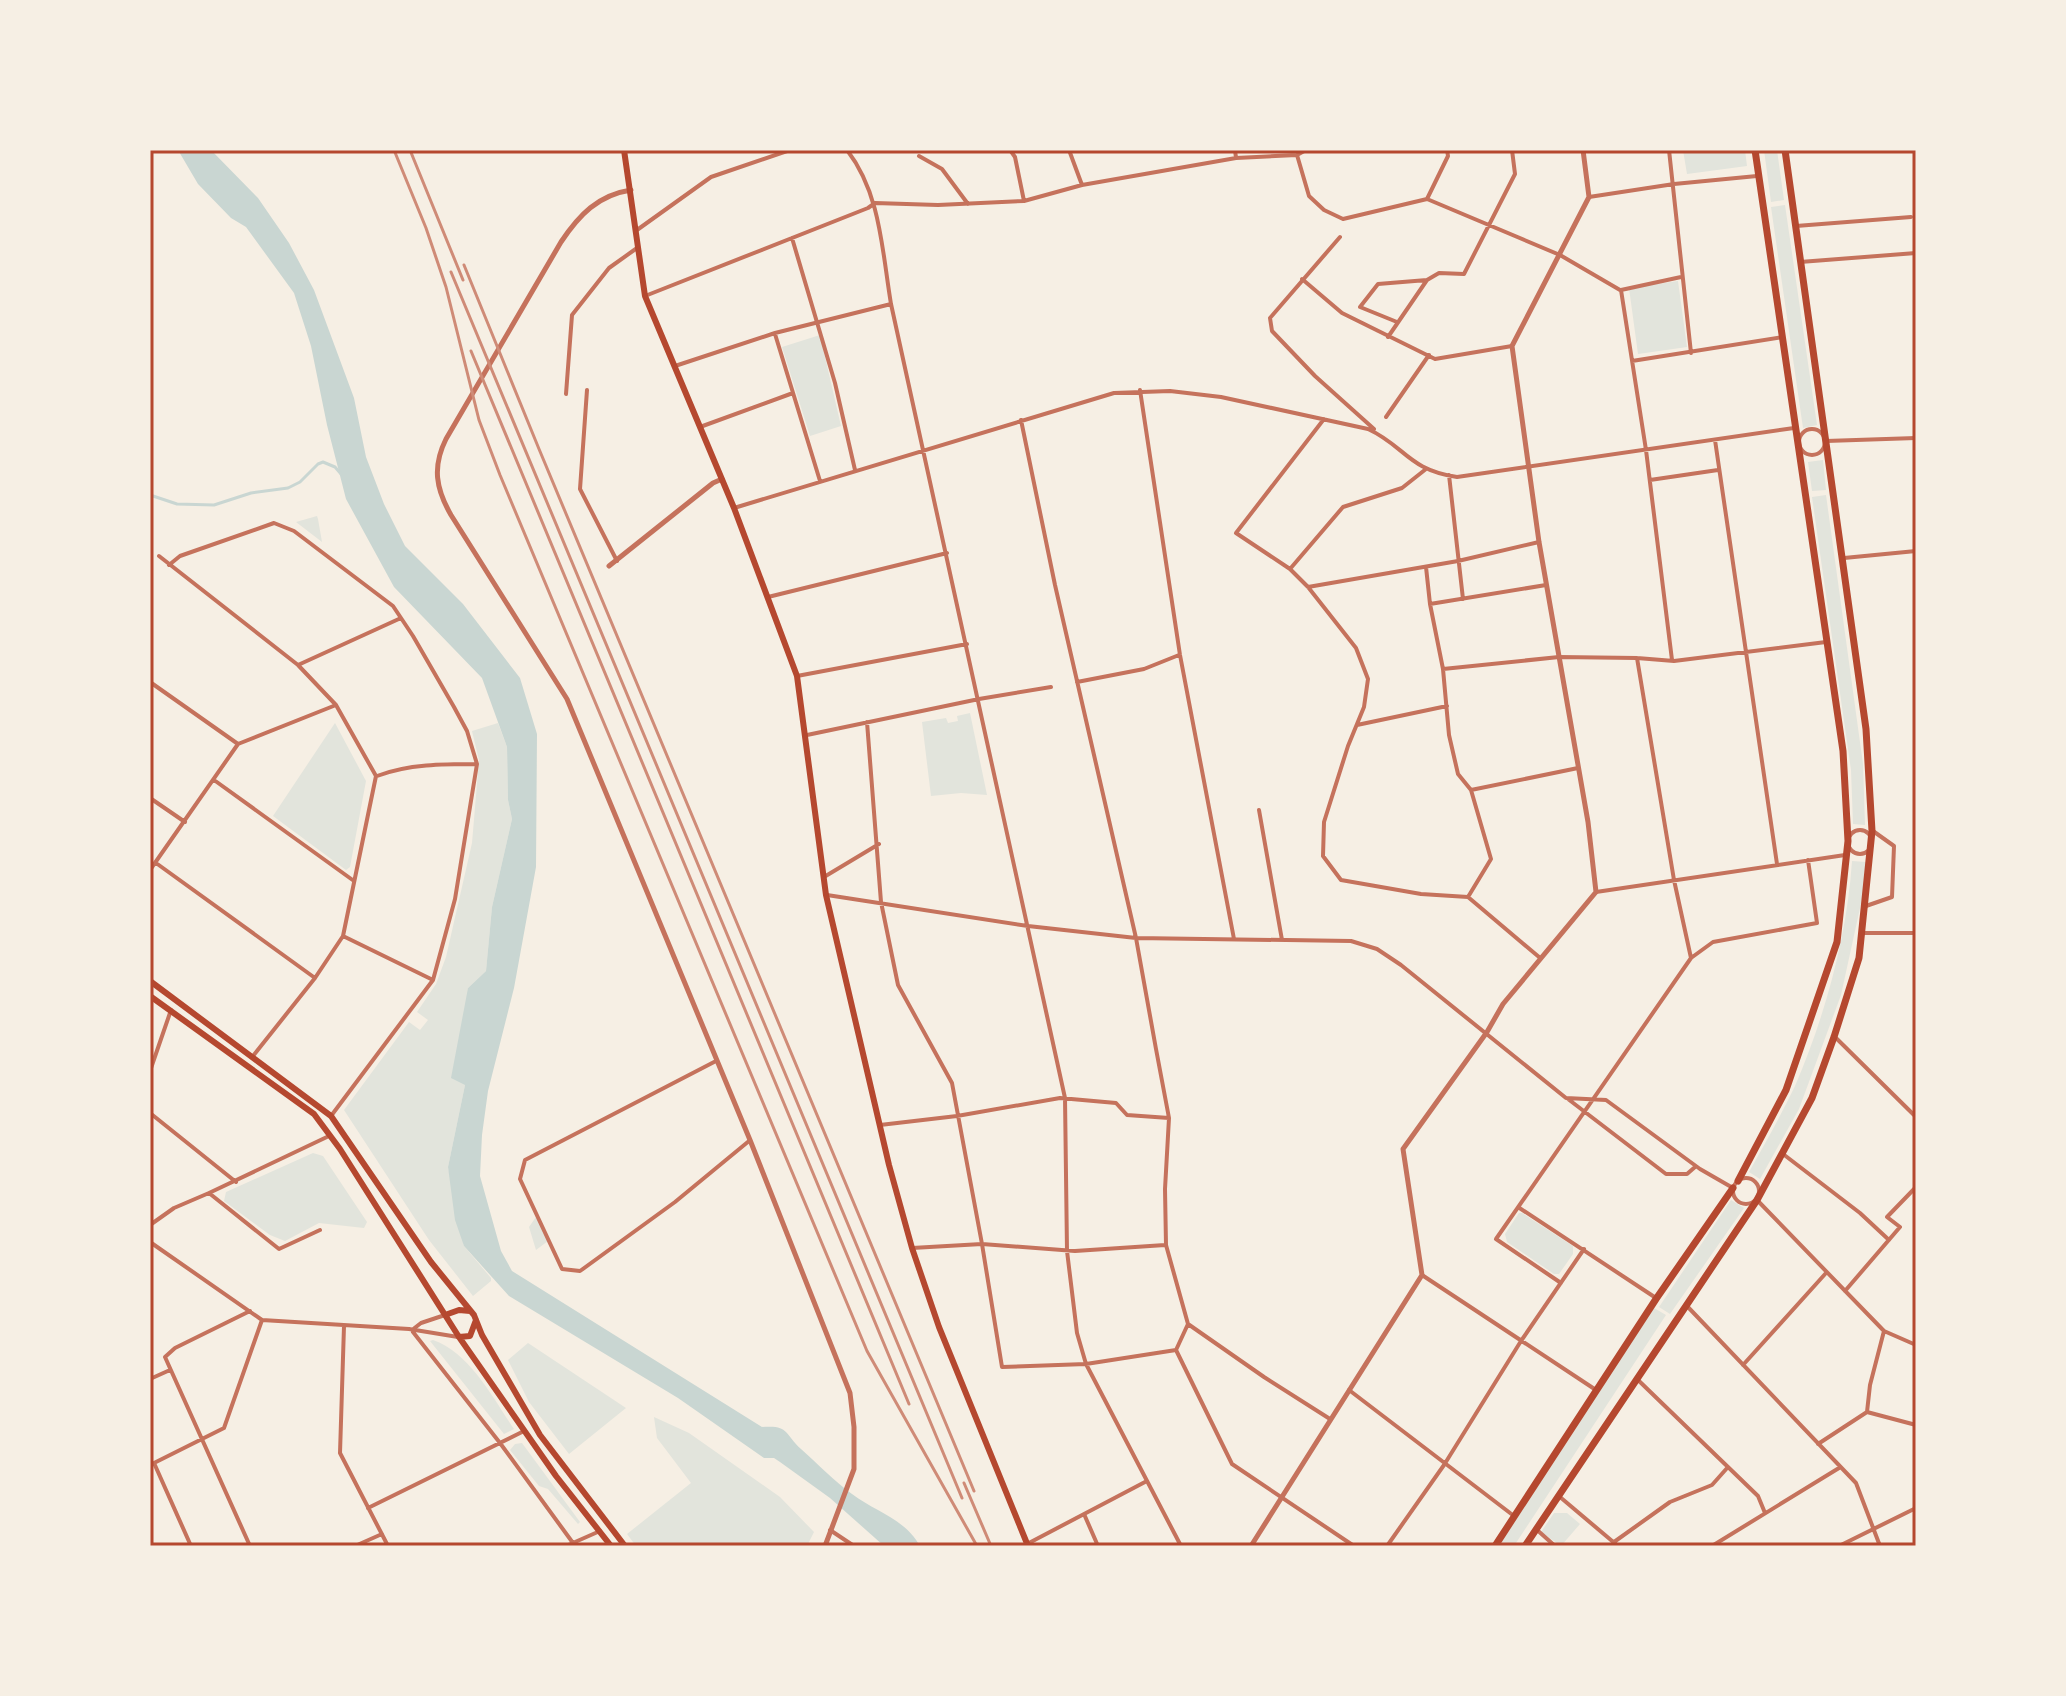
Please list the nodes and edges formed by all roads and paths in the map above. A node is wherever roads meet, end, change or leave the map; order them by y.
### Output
1 (624, 150) edge
2 (790, 150) edge
3 (847, 150) edge
4 (1010, 150) edge
5 (1069, 150) edge
6 (1235, 150) edge
7 (1306, 150) edge
8 (1447, 150) edge
9 (1512, 150) edge
10 (1583, 150) edge
11 (1669, 150) edge
12 (1755, 150) edge
13 (1785, 150) edge
14 (1297, 155) junction
15 (919, 156) dead end
16 (1236, 158) junction
17 (1758, 175) junction
18 (1674, 184) junction
19 (1082, 185) junction
20 (631, 190) junction
21 (1589, 197) junction
22 (1427, 199) junction
23 (1024, 201) junction
24 (875, 203) junction
25 (968, 204) junction
26 (1911, 217) dead end
27 (1490, 224) junction
28 (1796, 226) junction
29 (637, 230) junction
30 (1340, 237) dead end
31 (792, 238) junction
32 (639, 246) junction
33 (1916, 253) edge
34 (1560, 255) junction
35 (1800, 262) junction
36 (1681, 277) junction
37 (1302, 279) junction
38 (1427, 280) junction
39 (1621, 290) junction
40 (645, 296) junction
41 (891, 304) junction
42 (1397, 322) junction
43 (818, 323) junction
44 (775, 333) junction
45 (1388, 337) junction
46 (1783, 337) junction
47 (1512, 346) junction
48 (1691, 353) junction
49 (1429, 355) junction
50 (1632, 361) junction
51 (675, 366) junction
52 (587, 390) dead end
53 (1140, 390) junction
54 (793, 393) junction
55 (566, 394) dead end
56 (1386, 417) dead end
57 (1324, 419) junction
58 (1021, 420) junction
59 (700, 427) junction
60 (1796, 427) junction
61 (1378, 434) junction
62 (1916, 438) edge
63 (1715, 440) junction
64 (1824, 442) junction
65 (1800, 446) junction
66 (1646, 450) junction
67 (924, 451) junction
68 (1530, 468) junction
69 (1426, 469) junction
70 (855, 470) junction
71 (1719, 470) junction
72 (1449, 475) junction
73 (722, 479) junction
74 (1650, 480) junction
75 (820, 481) junction
76 (734, 508) junction
77 (1539, 542) junction
78 (1916, 551) edge
79 (947, 553) junction
80 (159, 556) dead end
81 (1841, 559) junction
82 (617, 561) junction
83 (1458, 561) junction
84 (169, 565) junction
85 (609, 566) dead end
86 (1426, 567) junction
87 (1290, 569) junction
88 (1547, 585) junction
89 (1308, 587) junction
90 (768, 597) junction
91 (1463, 599) junction
92 (1430, 604) junction
93 (401, 618) junction
94 (1827, 642) junction
95 (967, 644) junction
96 (1747, 653) junction
97 (1180, 655) junction
98 (1559, 657) junction
99 (1637, 658) junction
100 (1672, 660) junction
101 (298, 665) junction
102 (1443, 669) junction
103 (797, 676) junction
104 (150, 682) edge
105 (1077, 682) junction
106 (1051, 687) dead end
107 (979, 699) junction
108 (336, 705) junction
109 (1447, 706) junction
110 (867, 722) junction
111 (1357, 725) junction
112 (807, 735) junction
113 (238, 744) junction
114 (477, 764) junction
115 (1579, 768) junction
116 (376, 776) junction
117 (214, 780) junction
118 (1471, 790) junction
119 (150, 798) edge
120 (1259, 810) dead end
121 (185, 822) junction
122 (1872, 831) junction
123 (1848, 841) junction
124 (879, 844) junction
125 (1872, 844) junction
126 (1845, 855) junction
127 (1808, 860) junction
128 (156, 863) junction
129 (1777, 864) junction
130 (150, 870) edge
131 (824, 877) junction
132 (1674, 880) junction
133 (354, 881) junction
134 (1596, 892) junction
135 (826, 895) junction
136 (1468, 897) junction
137 (881, 902) junction
138 (1864, 908) junction
139 (1028, 926) junction
140 (1862, 933) junction
141 (1916, 933) edge
142 (343, 936) junction
143 (1136, 938) junction
144 (1234, 939) junction
145 (1282, 940) junction
146 (1539, 957) junction
147 (1691, 958) junction
148 (315, 978) junction
149 (433, 980) junction
150 (150, 981) edge
151 (150, 996) edge
152 (171, 1010) junction
153 (1487, 1032) junction
154 (1834, 1037) junction
155 (253, 1056) junction
156 (716, 1061) junction
157 (150, 1071) edge
158 (1065, 1098) junction
159 (1566, 1098) junction
160 (1593, 1099) junction
161 (1584, 1112) junction
162 (150, 1113) edge
163 (331, 1116) junction
164 (957, 1116) junction
165 (1916, 1117) edge
166 (1169, 1118) junction
167 (880, 1125) junction
168 (329, 1136) junction
169 (750, 1140) junction
170 (1783, 1154) junction
171 (1696, 1167) junction
172 (236, 1182) junction
173 (1736, 1184) junction
174 (1916, 1187) edge
175 (209, 1193) junction
176 (1757, 1200) junction
177 (1518, 1207) junction
178 (150, 1225) edge
179 (320, 1230) dead end
180 (1889, 1240) junction
181 (150, 1242) edge
182 (982, 1244) junction
183 (1166, 1245) junction
184 (912, 1248) junction
185 (1584, 1249) junction
186 (1067, 1251) junction
187 (1826, 1273) junction
188 (1422, 1275) junction
189 (1561, 1283) junction
190 (1845, 1291) junction
191 (1656, 1299) junction
192 (1686, 1305) junction
193 (250, 1311) junction
194 (445, 1315) junction
195 (474, 1315) junction
196 (262, 1320) junction
197 (1188, 1324) junction
198 (344, 1326) junction
199 (410, 1329) junction
200 (1884, 1331) junction
201 (459, 1337) junction
202 (1521, 1341) junction
203 (1916, 1345) edge
204 (1176, 1350) junction
205 (1086, 1364) junction
206 (1743, 1365) junction
207 (170, 1370) junction
208 (150, 1379) edge
209 (1637, 1379) junction
210 (1349, 1390) junction
211 (1596, 1390) junction
212 (1867, 1412) junction
213 (1330, 1419) junction
214 (1916, 1425) edge
215 (525, 1431) junction
216 (204, 1440) junction
217 (500, 1443) junction
218 (1817, 1444) junction
219 (152, 1464) edge
220 (1444, 1465) junction
221 (1728, 1467) junction
222 (1839, 1468) junction
223 (1146, 1482) junction
224 (1558, 1496) junction
225 (1280, 1498) junction
226 (368, 1508) junction
227 (1916, 1508) edge
228 (1765, 1513) junction
229 (1084, 1514) junction
230 (1514, 1516) junction
231 (1874, 1527) junction
232 (1536, 1529) junction
233 (830, 1530) junction
234 (600, 1531) junction
235 (382, 1534) junction
236 (573, 1543) junction
237 (1616, 1544) edge
238 (1027, 1545) edge
239 (191, 1546) edge
240 (250, 1546) edge
241 (355, 1546) edge
242 (388, 1546) edge
243 (566, 1546) edge
244 (611, 1546) edge
245 (625, 1546) edge
246 (825, 1546) edge
247 (854, 1546) edge
248 (1098, 1546) edge
249 (1181, 1546) edge
250 (1251, 1546) edge
251 (1354, 1546) edge
252 (1387, 1546) edge
253 (1495, 1546) edge
254 (1525, 1546) edge
255 (1555, 1546) edge
256 (1712, 1546) edge
257 (1839, 1546) edge
258 (1880, 1546) edge

1 - 20 main road
2 - 29 street
3 - 24 street
4 - 23 street
5 - 19 street
6 - 16 street
7 - 14 street
8 - 22 street
9 - 27 street
10 - 21 street
11 - 18 street
12 - 17 main road
13 - 28 main road
14 - 16 street
14 - 22 street
15 - 25 street
16 - 19 street
17 - 18 street
17 - 46 main road
18 - 21 street
18 - 36 street
19 - 23 street
20 - 29 main road
20 - 156 street
21 - 34 street
22 - 27 street
23 - 25 street
24 - 25 street
24 - 31 street
24 - 41 street
26 - 28 street
27 - 34 street
27 - 38 street
28 - 35 main road
29 - 32 main road
30 - 37 street
31 - 40 street
31 - 43 street
32 - 40 main road
32 - 55 street
33 - 35 street
34 - 39 street
34 - 47 street
35 - 64 main road
36 - 39 street
36 - 48 street
37 - 45 street
37 - 61 street
38 - 42 street
38 - 42 street
39 - 50 street
40 - 51 main road
41 - 43 street
41 - 67 street
42 - 45 street
43 - 44 street
43 - 70 street
44 - 51 street
44 - 54 street
45 - 49 street
46 - 48 street
46 - 60 main road
47 - 49 street
47 - 68 street
48 - 50 street
49 - 56 street
50 - 66 street
51 - 59 main road
52 - 82 street
53 - 57 street
53 - 58 street
53 - 97 street
54 - 59 street
54 - 75 street
57 - 61 street
57 - 87 street
58 - 67 street
58 - 105 street
59 - 73 main road
60 - 63 street
60 - 65 main road
61 - 69 street
62 - 64 street
63 - 66 street
63 - 71 street
64 - 65 street
64 - 65 street
64 - 81 main road
65 - 94 main road
66 - 68 street
66 - 74 street
67 - 70 street
67 - 79 street
68 - 72 street
68 - 77 street
69 - 72 street
69 - 87 street
70 - 75 street
71 - 74 street
71 - 96 street
72 - 83 street
73 - 76 main road
73 - 82 street
74 - 100 street
75 - 76 street
76 - 90 main road
77 - 83 street
77 - 88 street
78 - 81 street
79 - 90 street
79 - 95 street
80 - 84 street
81 - 122 main road
82 - 85 street
83 - 86 street
83 - 91 street
84 - 93 street
84 - 101 street
86 - 89 street
86 - 92 street
87 - 89 street
88 - 91 street
88 - 98 street
89 - 111 street
90 - 103 main road
91 - 92 street
92 - 102 street
93 - 101 street
93 - 114 street
94 - 96 street
94 - 123 main road
95 - 103 street
95 - 107 street
96 - 100 street
96 - 129 street
97 - 105 street
97 - 144 street
98 - 99 street
98 - 102 street
98 - 115 street
99 - 100 street
99 - 132 street
101 - 108 street
102 - 109 street
103 - 112 main road
104 - 113 street
105 - 143 street
106 - 107 street
107 - 110 street
107 - 139 street
108 - 113 street
108 - 116 street
109 - 111 street
109 - 118 street
110 - 112 street
110 - 124 street
111 - 136 street
112 - 131 main road
113 - 117 street
114 - 116 street
114 - 149 street
115 - 118 street
115 - 134 street
116 - 133 street
117 - 121 street
117 - 133 street
118 - 136 street
119 - 121 street
120 - 145 street
121 - 128 street
122 - 125 main road
122 - 138 street
123 - 125 street
123 - 125 street
123 - 126 main road
124 - 131 street
124 - 137 street
125 - 138 main road
126 - 127 street
126 - 173 main road
127 - 129 street
127 - 147 street
128 - 130 street
128 - 148 street
129 - 132 street
131 - 135 main road
132 - 134 street
132 - 147 street
133 - 142 street
134 - 146 street
135 - 137 street
135 - 167 main road
136 - 146 street
137 - 139 street
137 - 164 street
138 - 140 main road
139 - 143 street
139 - 158 street
140 - 141 street
140 - 154 main road
142 - 148 street
142 - 149 street
143 - 144 street
143 - 166 street
144 - 145 street
145 - 153 street
146 - 153 street
147 - 160 street
148 - 155 street
149 - 163 street
150 - 155 main road
151 - 152 main road
152 - 157 street
152 - 168 main road
153 - 159 street
153 - 188 street
154 - 165 street
154 - 170 main road
155 - 163 main road
156 - 169 street
156 - 169 street
158 - 164 street
158 - 166 street
158 - 186 street
159 - 160 street
159 - 161 street
160 - 161 street
160 - 171 street
161 - 171 street
161 - 177 street
162 - 172 street
163 - 195 main road
164 - 167 street
164 - 182 street
166 - 183 street
167 - 184 main road
168 - 172 street
168 - 194 main road
169 - 233 street
170 - 176 main road
170 - 180 street
171 - 173 street
172 - 175 street
173 - 176 street
173 - 176 street
173 - 191 main road
174 - 180 street
175 - 178 street
175 - 179 street
176 - 187 street
176 - 192 main road
177 - 185 street
177 - 189 street
180 - 190 street
181 - 193 street
182 - 184 street
182 - 186 street
182 - 205 street
183 - 186 street
183 - 197 street
184 - 238 main road
185 - 189 street
185 - 191 street
186 - 205 street
187 - 190 street
187 - 206 street
188 - 202 street
188 - 210 street
189 - 202 street
190 - 200 street
191 - 211 main road
192 - 206 street
192 - 209 main road
193 - 196 street
193 - 207 street
194 - 195 main road
194 - 199 street
194 - 201 main road
195 - 201 main road
195 - 245 main road
196 - 198 street
196 - 216 street
197 - 204 street
197 - 213 street
198 - 199 street
198 - 226 street
199 - 201 street
199 - 217 street
200 - 203 street
200 - 212 street
201 - 215 main road
202 - 211 street
202 - 220 street
204 - 205 street
204 - 225 street
205 - 223 street
206 - 218 street
207 - 208 street
207 - 216 street
209 - 221 street
209 - 224 main road
210 - 213 street
210 - 220 street
211 - 230 main road
212 - 214 street
212 - 218 street
213 - 225 street
215 - 217 street
215 - 234 main road
216 - 219 street
216 - 240 street
217 - 226 street
217 - 236 street
218 - 222 street
219 - 239 street
220 - 230 street
220 - 252 street
221 - 228 street
221 - 237 street
222 - 228 street
222 - 231 street
223 - 229 street
223 - 249 street
224 - 232 main road
224 - 237 street
225 - 250 street
225 - 251 street
226 - 235 street
227 - 231 street
228 - 256 street
229 - 238 street
229 - 248 street
230 - 253 main road
231 - 257 street
231 - 258 street
232 - 254 main road
232 - 255 street
233 - 246 street
233 - 247 street
234 - 236 street
234 - 244 main road
235 - 241 street
235 - 242 street
236 - 243 street

